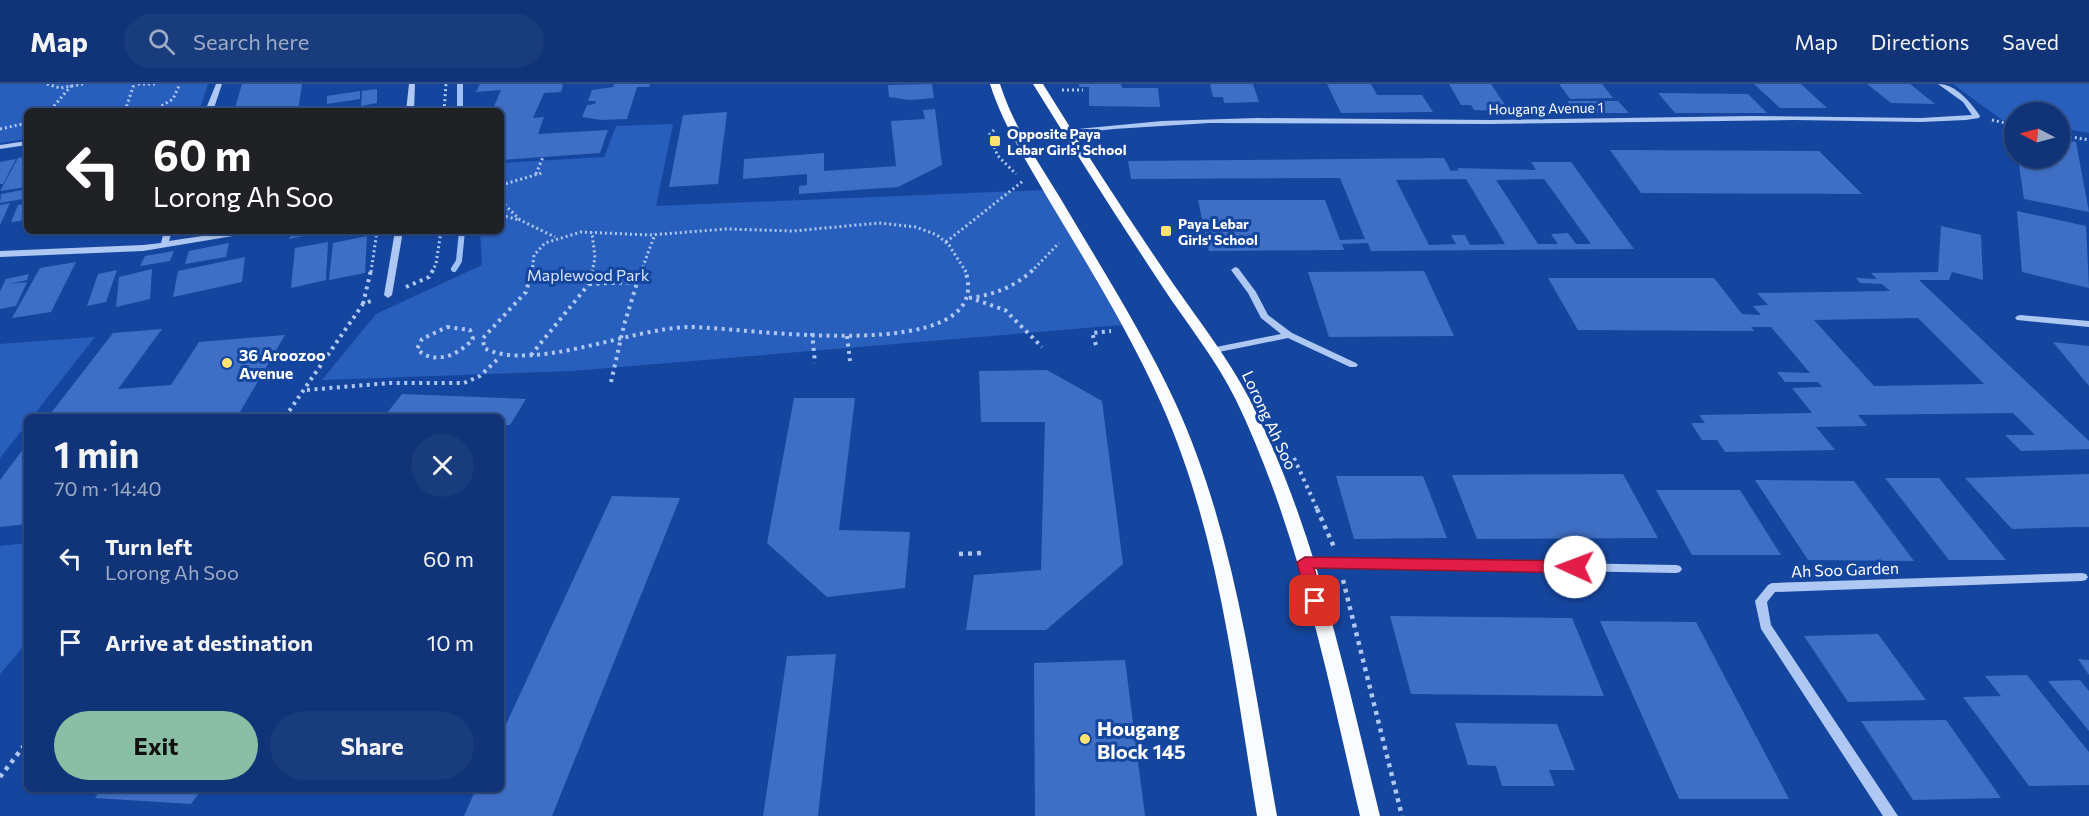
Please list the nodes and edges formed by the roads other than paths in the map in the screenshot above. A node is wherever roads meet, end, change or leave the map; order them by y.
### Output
1 (219, 84) edge
2 (412, 84) edge
3 (995, 84) edge
4 (1038, 84) edge
5 (1941, 84) edge
6 (210, 108) edge
7 (411, 108) edge
8 (1067, 132) junction
9 (24, 143) edge
10 (0, 147) edge
11 (167, 234) edge
12 (234, 234) edge
13 (398, 234) edge
14 (164, 246) junction
15 (0, 254) edge
16 (1235, 270) dead end
17 (388, 294) road end
18 (2020, 318) dead end
19 (2089, 324) edge
20 (1289, 335) junction
21 (1214, 350) junction
22 (1353, 365) dead end
23 (1305, 562) junction
24 (1676, 568) dead end
25 (2082, 577) dead end
26 (1267, 816) edge
27 (1370, 816) edge
28 (1891, 816) edge

1 - 6 street
2 - 7 street
3 - 26 main road
4 - 8 main road, Lorong Ah Soo
5 - 8 street, Hougang Avenue 1
8 - 21 main road, Lorong Ah Soo
9 - 10 street
11 - 14 street
12 - 14 street
13 - 17 street
14 - 15 street
16 - 20 street
18 - 19 street
20 - 21 street
20 - 22 street
21 - 23 main road, Lorong Ah Soo
23 - 24 street
23 - 27 main road, Lorong Ah Soo
25 - 28 street, Ah Soo Garden

